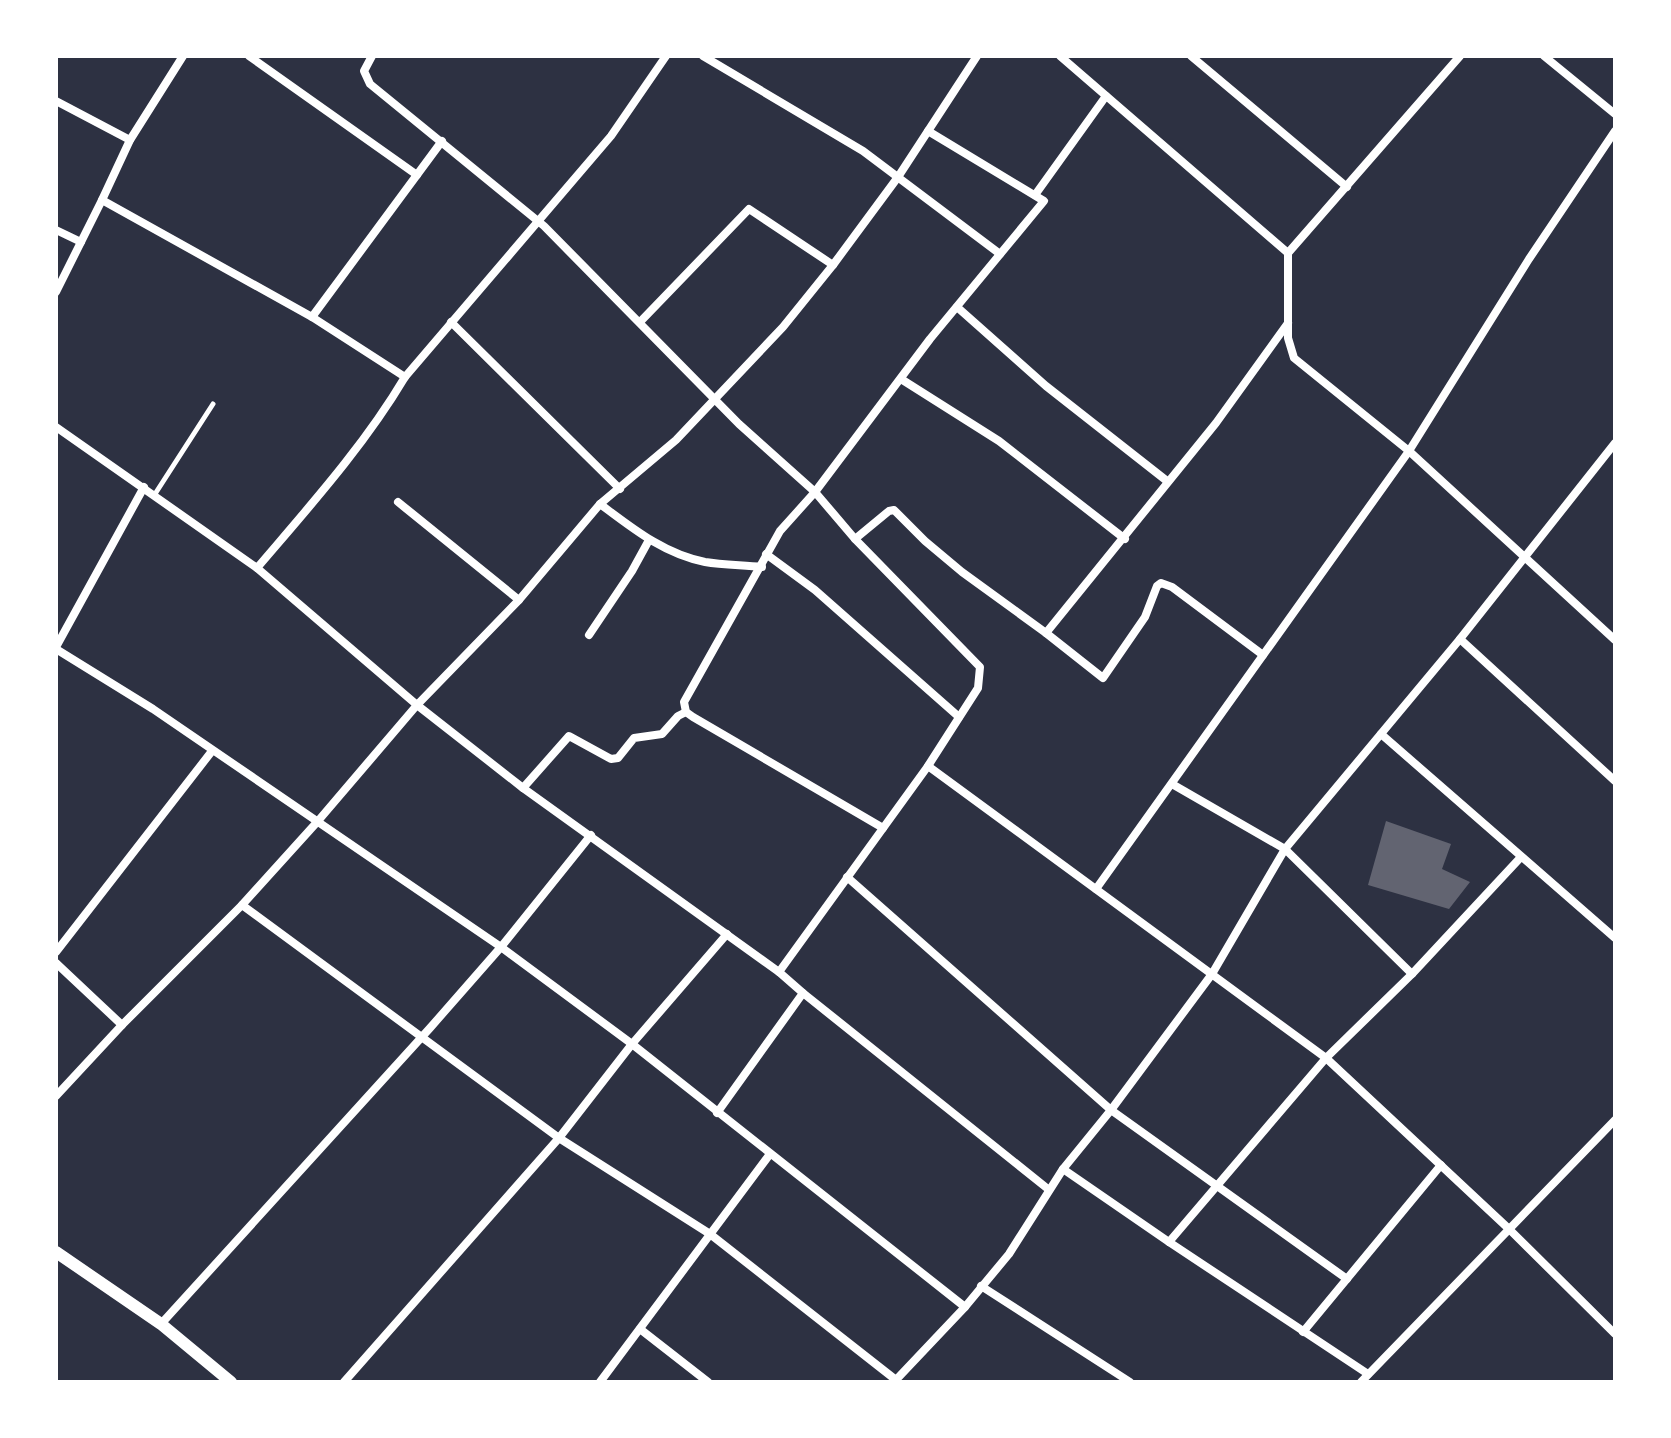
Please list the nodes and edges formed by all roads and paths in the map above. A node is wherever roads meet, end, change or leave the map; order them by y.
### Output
1 (183, 56) edge
2 (249, 56) edge
3 (372, 56) edge
4 (666, 56) edge
5 (703, 56) edge
6 (977, 56) edge
7 (1060, 56) edge
8 (1191, 56) edge
9 (1460, 56) edge
10 (1544, 56) edge
11 (1106, 96) junction
12 (56, 101) edge
13 (1615, 114) edge
14 (928, 131) junction
15 (1615, 131) edge
16 (130, 140) junction
17 (442, 141) junction
18 (417, 175) junction
19 (898, 177) junction
20 (1347, 187) junction
21 (1035, 195) junction
22 (102, 200) junction
23 (538, 221) junction
24 (56, 230) edge
25 (81, 242) junction
26 (1288, 253) junction
27 (1000, 254) junction
28 (833, 265) junction
29 (56, 292) edge
30 (957, 307) junction
31 (312, 317) junction
32 (451, 322) junction
33 (640, 322) junction
34 (1288, 322) junction
35 (405, 377) junction
36 (901, 379) junction
37 (716, 398) junction
38 (213, 404) dead end
39 (56, 427) edge
40 (1615, 443) edge
41 (1409, 451) junction
42 (1167, 481) junction
43 (144, 487) junction
44 (620, 489) junction
45 (815, 492) junction
46 (155, 494) junction
47 (398, 502) dead end
48 (600, 504) junction
49 (855, 539) junction
50 (1125, 539) junction
51 (649, 540) junction
52 (766, 554) junction
53 (1526, 556) junction
54 (762, 567) junction
55 (257, 568) junction
56 (519, 600) junction
57 (1046, 633) junction
58 (589, 635) dead end
59 (1460, 639) junction
60 (1615, 640) edge
61 (56, 648) edge
62 (1263, 655) junction
63 (417, 705) junction
64 (686, 712) junction
65 (959, 717) junction
66 (1381, 734) junction
67 (212, 751) junction
68 (928, 766) junction
69 (1615, 781) edge
70 (1172, 784) junction
71 (523, 788) junction
72 (318, 821) junction
73 (883, 828) junction
74 (591, 835) junction
75 (1285, 849) junction
76 (1521, 857) junction
77 (847, 877) junction
78 (1096, 889) junction
79 (242, 905) junction
80 (727, 934) junction
81 (1615, 938) edge
82 (501, 947) junction
83 (56, 952) edge
84 (56, 963) edge
85 (779, 972) junction
86 (1212, 974) junction
87 (1412, 974) junction
88 (803, 993) junction
89 (122, 1025) junction
90 (421, 1036) junction
91 (632, 1044) junction
92 (1326, 1058) junction
93 (56, 1096) edge
94 (1111, 1110) junction
95 (717, 1113) junction
96 (1615, 1120) edge
97 (559, 1138) junction
98 (770, 1154) junction
99 (1441, 1165) junction
100 (1063, 1169) junction
101 (1216, 1187) junction
102 (1048, 1189) junction
103 (1509, 1229) junction
104 (710, 1234) junction
105 (1169, 1242) junction
106 (56, 1252) edge
107 (1347, 1279) junction
108 (981, 1286) junction
109 (965, 1307) junction
110 (161, 1324) junction
111 (640, 1329) junction
112 (1303, 1332) junction
113 (1615, 1334) edge
114 (1368, 1374) junction
115 (895, 1381) edge
116 (231, 1382) edge
117 (344, 1382) edge
118 (600, 1382) edge
119 (708, 1382) edge
120 (1130, 1382) edge
121 (1361, 1382) edge

1 - 16 street
2 - 18 street
3 - 17 street
4 - 23 street
5 - 19 street
6 - 14 street
7 - 11 street
8 - 20 street
9 - 20 street
10 - 13 street
11 - 21 street
11 - 26 street
12 - 16 street
14 - 19 street
14 - 21 street
15 - 41 street
16 - 22 street
17 - 18 street
17 - 23 street
18 - 31 street
19 - 27 street
19 - 28 street
20 - 26 street
21 - 27 street
22 - 25 street
22 - 31 street
23 - 32 street
23 - 33 street
24 - 25 street
25 - 29 street
26 - 34 street
27 - 30 street
28 - 33 street
28 - 37 street
30 - 36 street
30 - 42 street
31 - 35 street
32 - 35 street
32 - 44 street
33 - 37 street
34 - 41 street
34 - 42 street
35 - 55 street
36 - 45 street
36 - 50 street
37 - 44 street
37 - 45 street
38 - 46 lane
39 - 43 street
40 - 53 street
41 - 53 street
41 - 62 street
42 - 50 street
43 - 46 street
43 - 61 street
44 - 48 street
45 - 49 street
45 - 52 street
46 - 55 street
47 - 56 street
48 - 51 street
48 - 56 street
49 - 57 street
49 - 65 street
50 - 57 street
51 - 54 street
51 - 58 street
52 - 54 street
52 - 65 street
53 - 59 street
53 - 60 street
54 - 64 street
55 - 63 street
56 - 63 street
57 - 62 street
59 - 66 street
59 - 69 street
61 - 67 street
62 - 70 street
63 - 71 street
63 - 72 street
64 - 71 street
64 - 73 street
65 - 68 street
66 - 75 street
66 - 76 street
67 - 72 street
67 - 83 street
68 - 73 street
68 - 78 street
70 - 75 street
70 - 78 street
71 - 74 street
72 - 79 street
72 - 82 street
73 - 77 street
74 - 80 street
74 - 82 street
75 - 86 street
75 - 87 street
76 - 81 street
76 - 87 street
77 - 85 street
77 - 94 street
78 - 86 street
79 - 89 street
79 - 90 street
80 - 85 street
80 - 91 street
82 - 90 street
82 - 91 street
84 - 89 street
85 - 88 street
86 - 92 street
86 - 94 street
87 - 92 street
88 - 95 street
88 - 102 street
89 - 93 street
90 - 97 street
90 - 110 street
91 - 95 street
91 - 97 street
92 - 99 street
92 - 101 street
94 - 100 street
94 - 101 street
95 - 98 street
96 - 103 street
97 - 104 street
97 - 117 street
98 - 104 street
98 - 109 street
99 - 103 street
99 - 107 street
100 - 102 street
100 - 105 street
101 - 105 street
101 - 107 street
102 - 108 street
103 - 113 street
103 - 114 street
104 - 111 street
104 - 115 street
105 - 112 street
106 - 110 street
107 - 112 street
108 - 109 street
108 - 120 street
109 - 115 street
110 - 116 street
111 - 118 street
111 - 119 street
112 - 114 street
114 - 121 street

